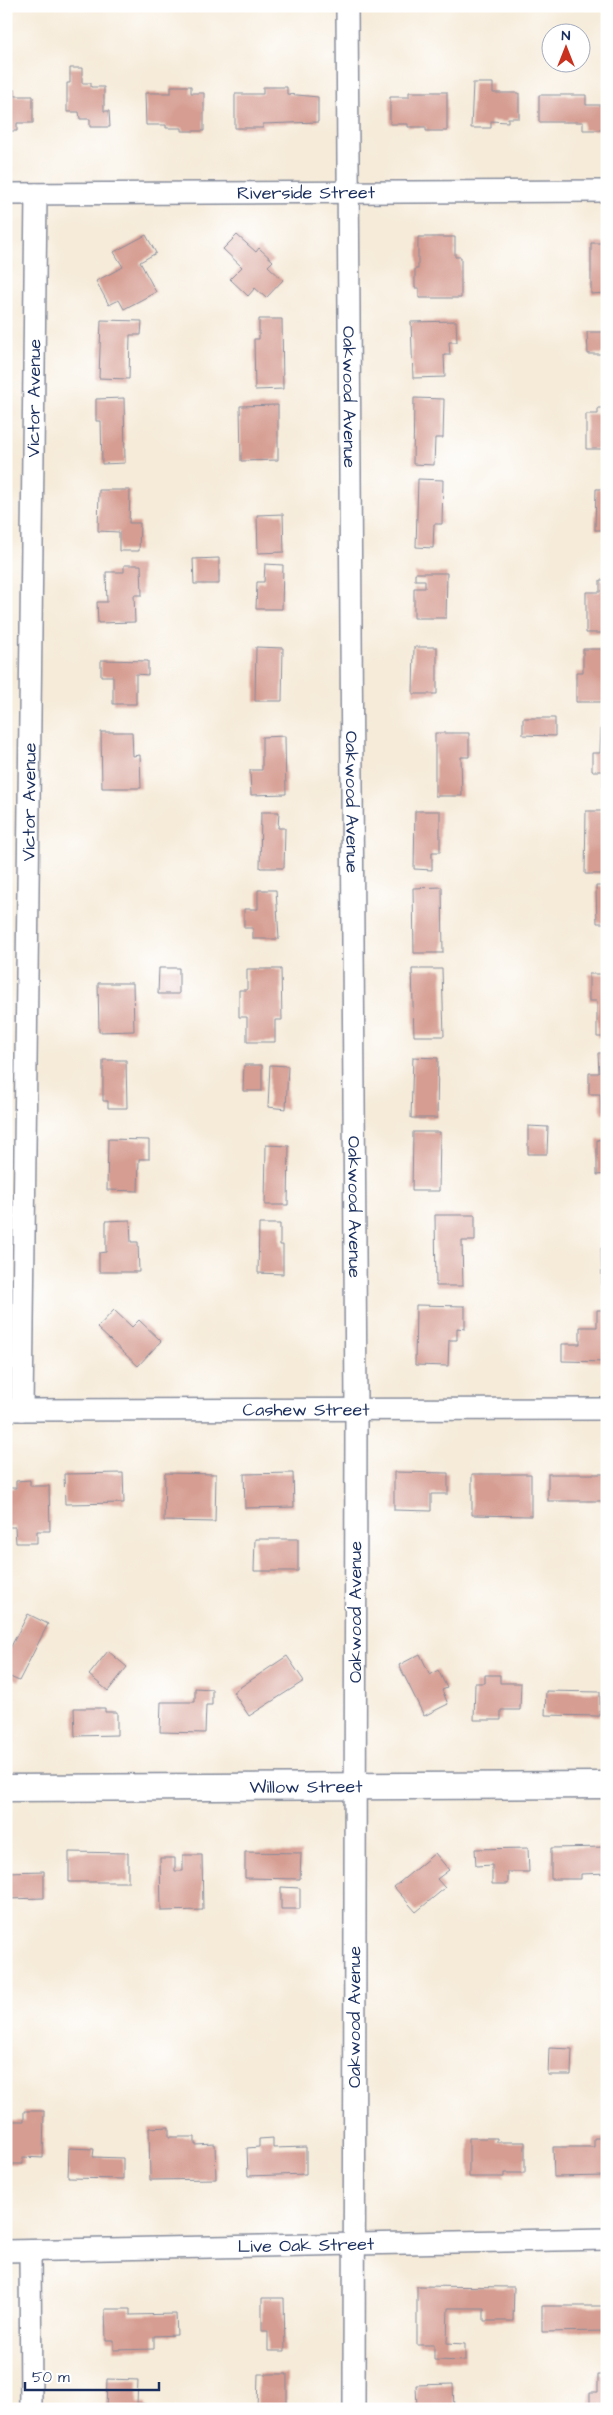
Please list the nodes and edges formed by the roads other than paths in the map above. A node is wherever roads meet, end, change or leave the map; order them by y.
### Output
1 (347, 6) edge
2 (607, 191) edge
3 (348, 192) junction
4 (6, 194) edge
5 (36, 194) junction
6 (356, 1409) junction
7 (607, 1409) edge
8 (14, 1410) edge
9 (607, 1785) edge
10 (354, 1786) junction
11 (6, 1788) edge
12 (607, 2239) edge
13 (354, 2245) junction
14 (6, 2251) edge
15 (30, 2251) junction
16 (31, 2409) edge
17 (354, 2409) edge

1 - 3 street, Oakwood Avenue
2 - 3 street, Riverside Street
3 - 5 street, Riverside Street
3 - 6 street, Oakwood Avenue
4 - 5 street, Riverside Street
5 - 8 street, Victor Avenue
6 - 7 street, Cashew Street
6 - 8 street, Cashew Street
6 - 10 street, Oakwood Avenue
9 - 10 street, Willow Street
10 - 11 street, Willow Street
10 - 13 street, Oakwood Avenue
12 - 13 street, Live Oak Street
13 - 15 street, Live Oak Street
13 - 17 street, Oakwood Avenue
14 - 15 street, Live Oak Street
15 - 16 street

